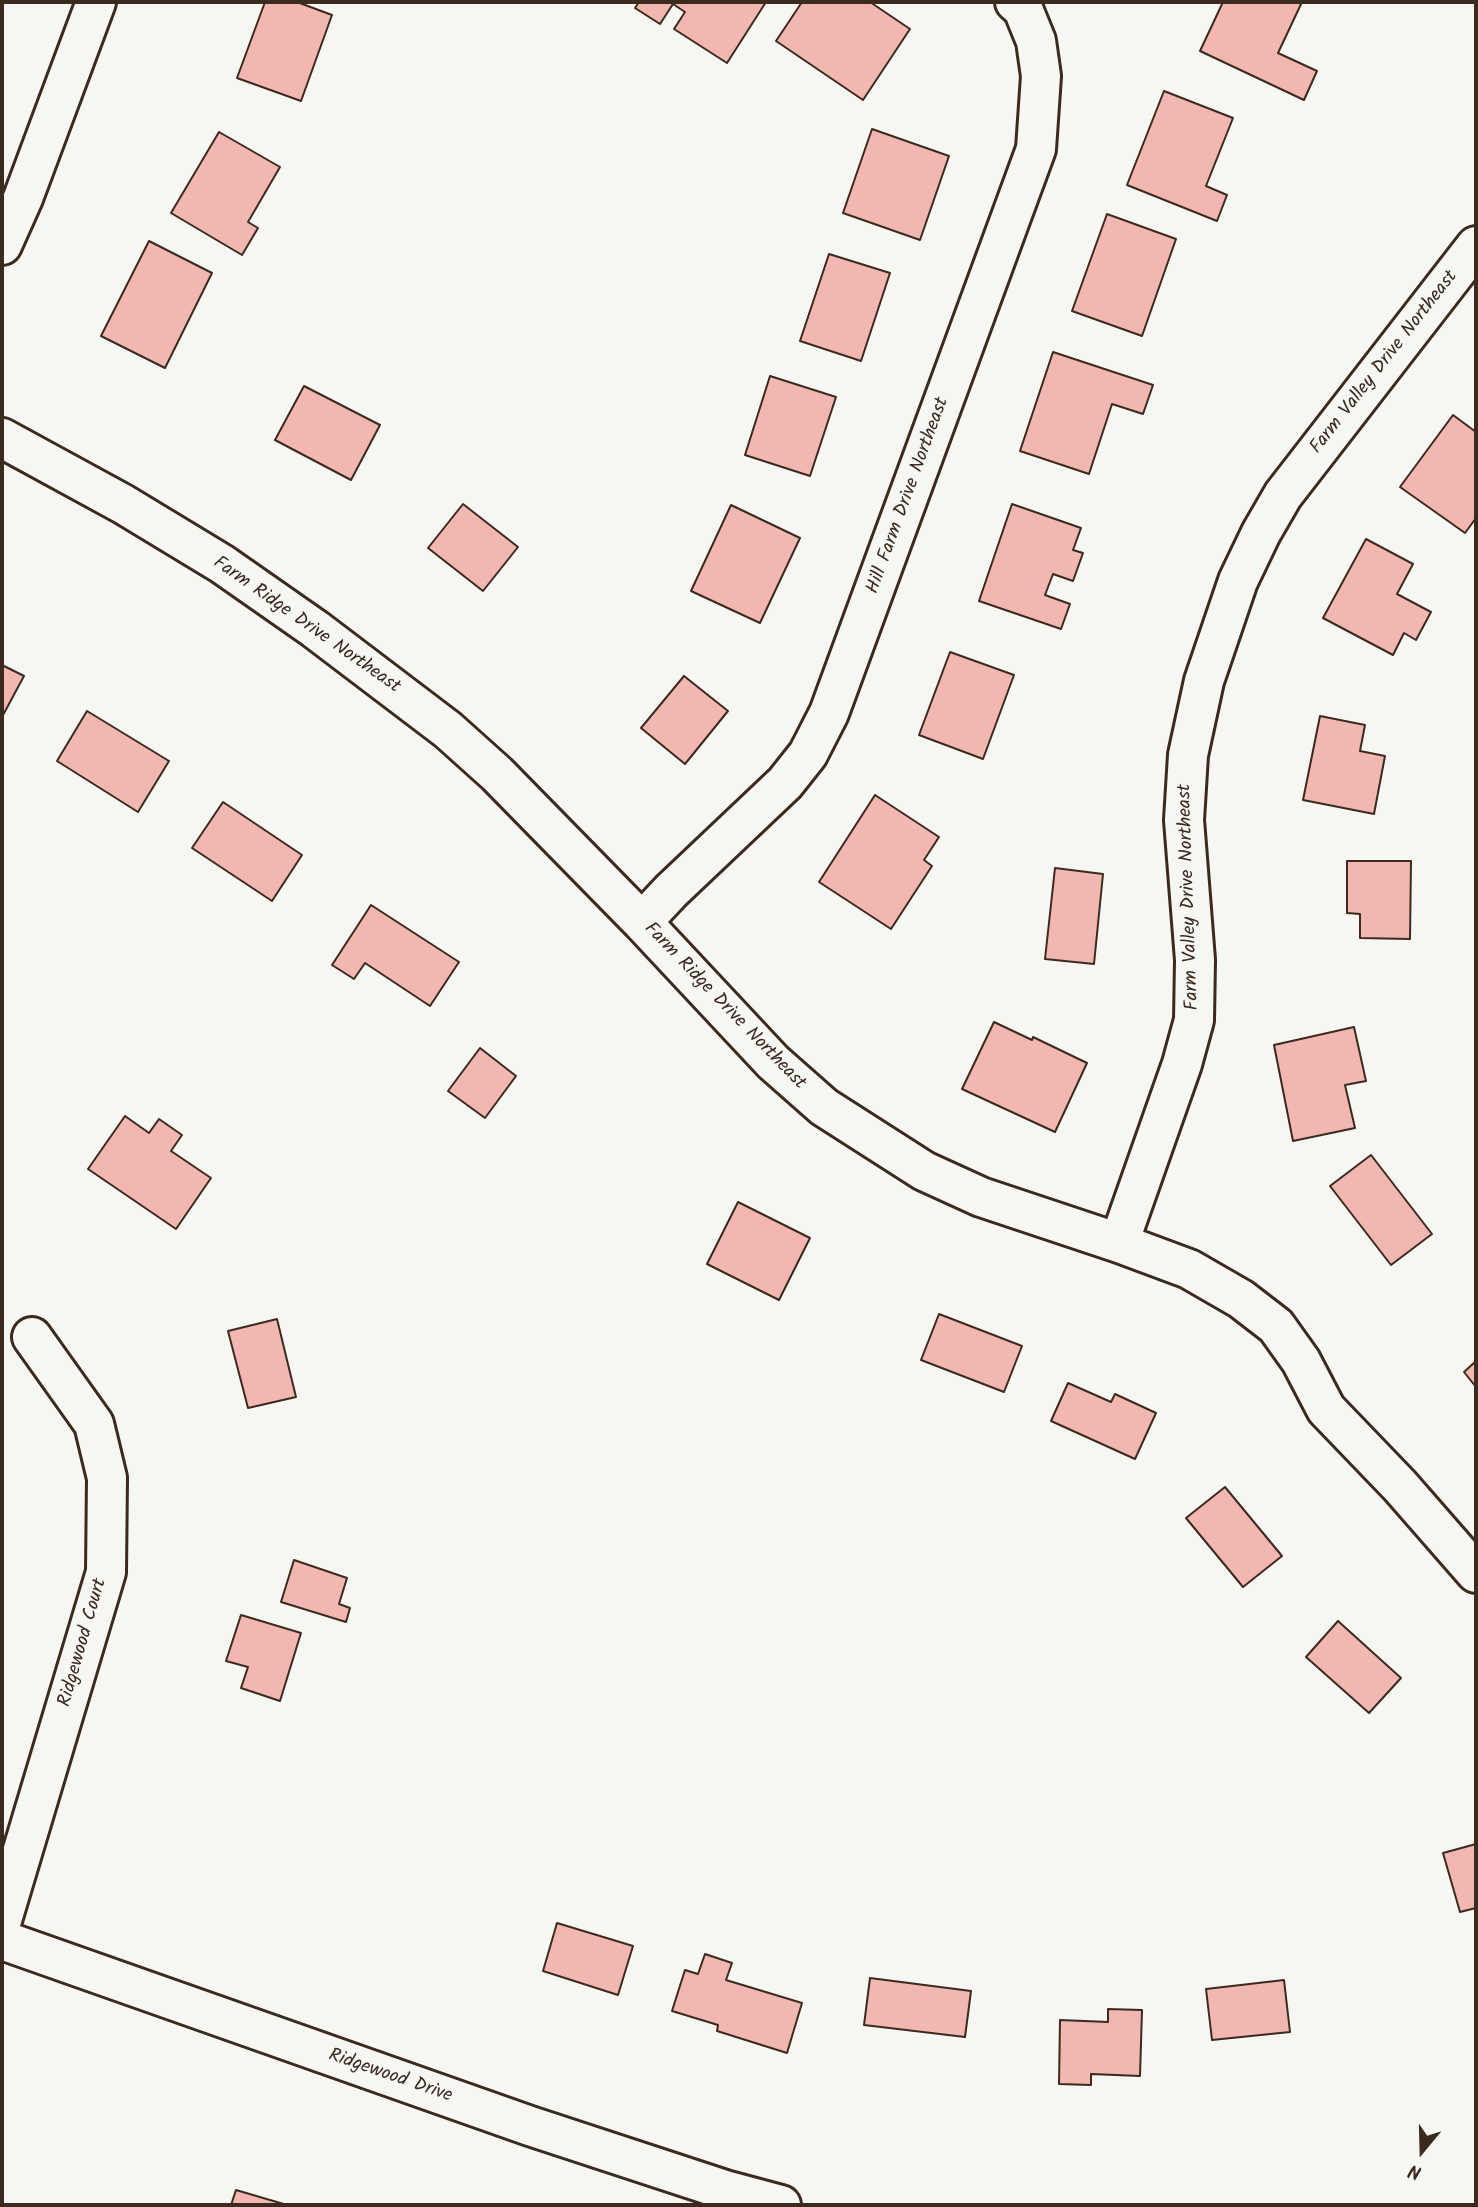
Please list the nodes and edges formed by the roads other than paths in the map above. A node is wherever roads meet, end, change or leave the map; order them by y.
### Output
1 (96, 2) edge
2 (1024, 4) edge
3 (2, 245) edge
4 (1476, 246) edge
5 (2, 438) edge
6 (642, 922) junction
7 (1119, 1243) junction
8 (32, 1337) dead end
9 (1474, 1566) edge
10 (2, 1920) edge
11 (2, 1940) edge
12 (781, 2205) edge

1 - 3 street
2 - 6 street, Hill Farm Drive Northeast
4 - 7 street, Farm Valley Drive Northeast
5 - 6 street, Farm Ridge Drive Northeast
6 - 7 street, Farm Ridge Drive Northeast
7 - 9 street, Farm Ridge Drive Northeast
8 - 10 street, Ridgewood Court
11 - 12 street, Ridgewood Drive

